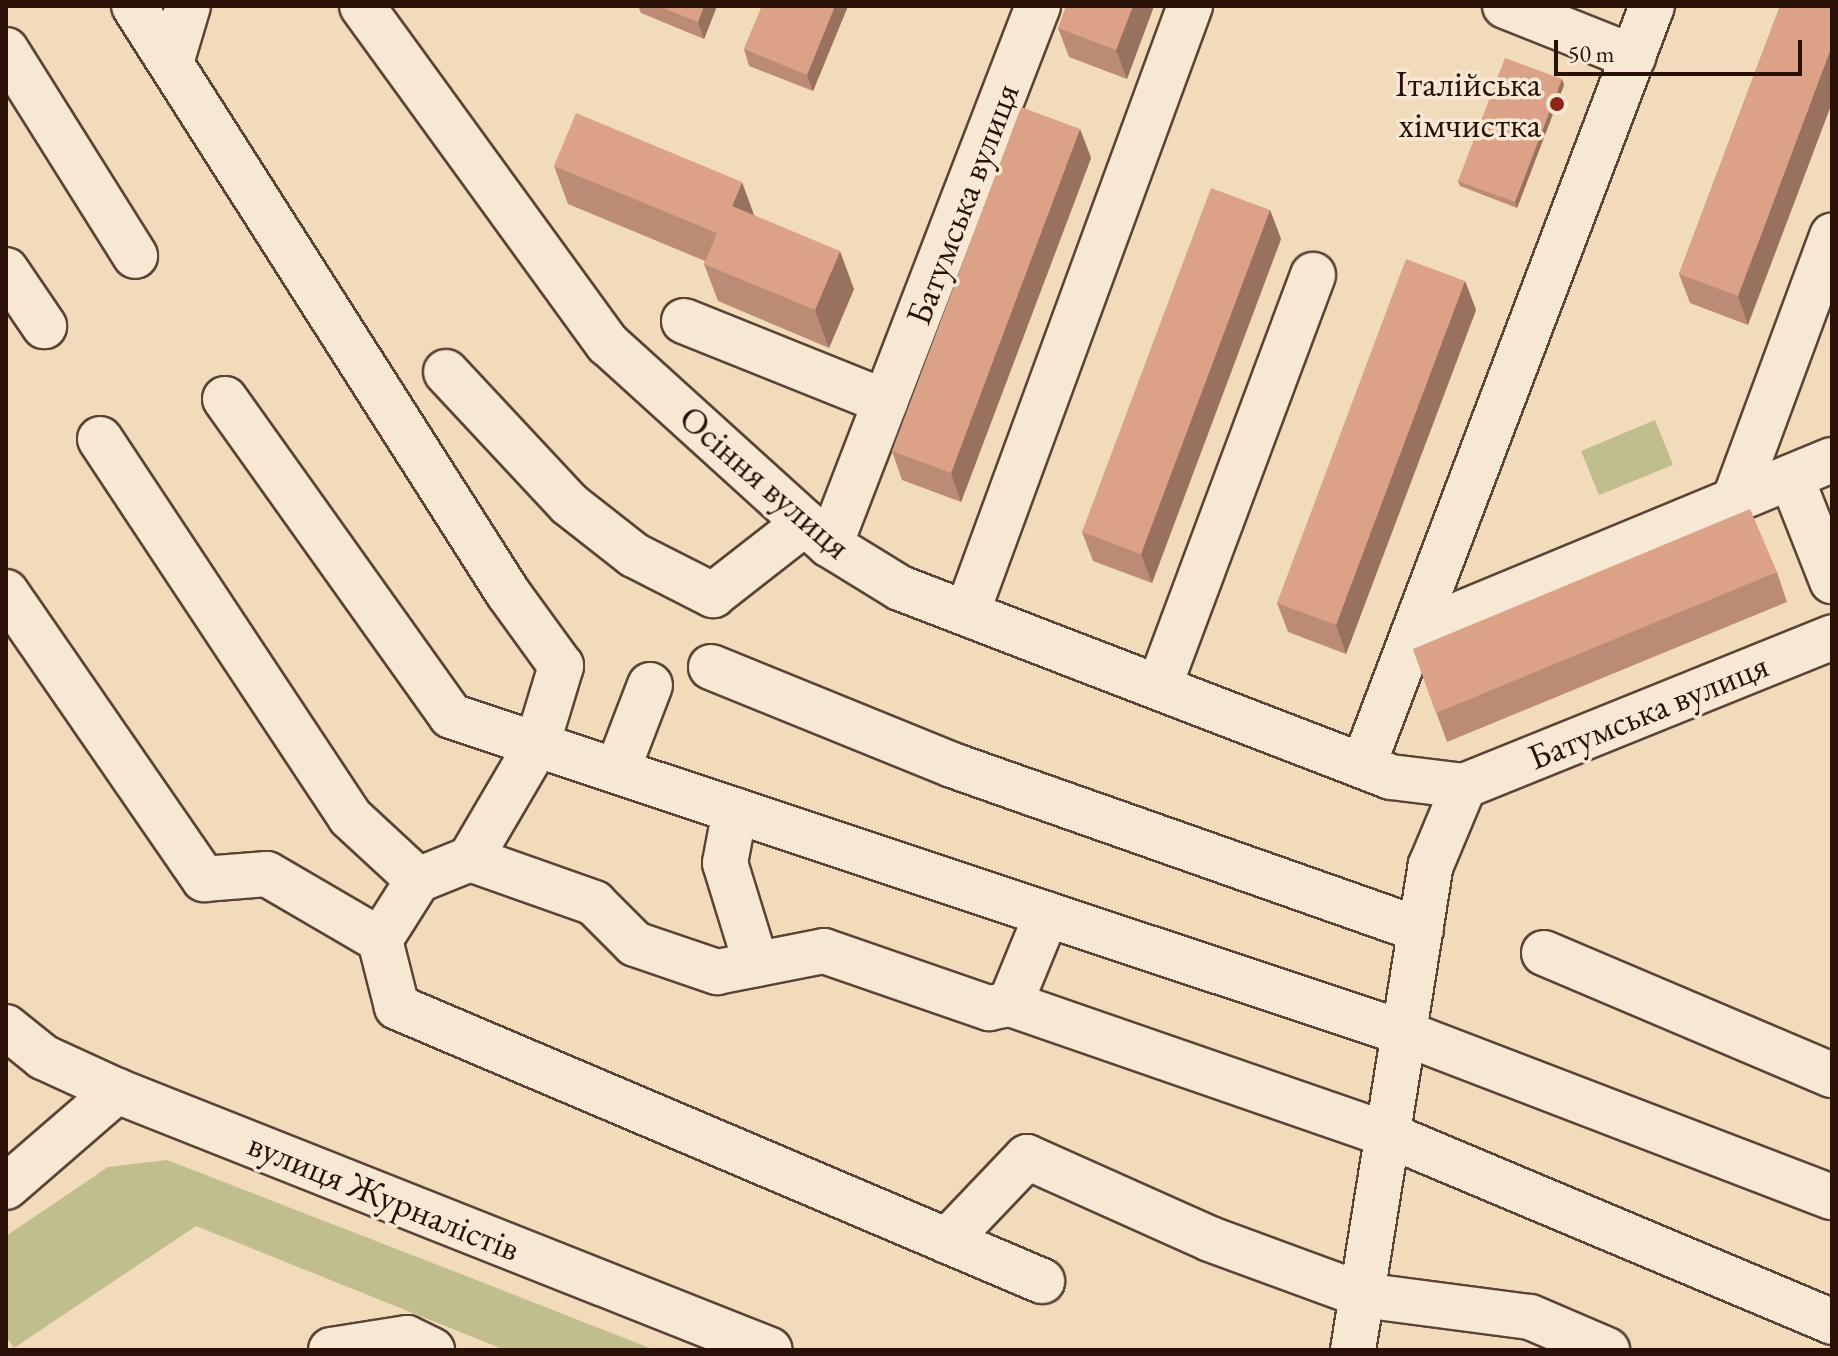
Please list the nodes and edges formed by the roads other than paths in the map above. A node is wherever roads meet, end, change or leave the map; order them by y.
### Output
1 (134, 6) edge
2 (188, 6) edge
3 (362, 6) edge
4 (1038, 6) edge
5 (1190, 6) edge
6 (1505, 6) edge
7 (1652, 6) edge
8 (6, 50) edge
9 (1633, 57) junction
10 (171, 63) junction
11 (1832, 236) edge
12 (135, 256) dead end
13 (6, 270) edge
14 (1313, 275) dead end
15 (684, 321) dead end
16 (44, 326) dead end
17 (446, 372) dead end
18 (225, 399) dead end
19 (885, 402) junction
20 (100, 439) dead end
21 (1832, 460) edge
22 (1791, 477) junction
23 (1734, 501) junction
24 (817, 534) junction
25 (1832, 581) edge
26 (6, 592) edge
27 (967, 613) junction
28 (1414, 633) junction
29 (1832, 637) edge
30 (711, 667) dead end
31 (650, 685) dead end
32 (1159, 687) junction
33 (537, 745) junction
34 (1363, 766) junction
35 (617, 771) junction
36 (1464, 786) junction
37 (735, 810) junction
38 (470, 859) junction
39 (418, 880) junction
40 (1047, 914) junction
41 (1421, 930) junction
42 (380, 940) junction
43 (1544, 953) dead end
44 (756, 964) junction
45 (1010, 1004) junction
46 (6, 1027) edge
47 (1404, 1033) junction
48 (1832, 1075) edge
49 (117, 1091) junction
50 (1388, 1135) junction
51 (6, 1187) edge
52 (1832, 1197) edge
53 (947, 1241) junction
54 (1042, 1281) dead end
55 (1362, 1295) junction
56 (1832, 1322) edge
57 (331, 1350) edge
58 (432, 1350) edge
59 (770, 1350) edge
60 (1353, 1350) edge
61 (1607, 1350) edge

1 - 10 street
2 - 10 street
3 - 24 street, Осіння вулиця
4 - 19 street, Батумська вулиця
5 - 27 street
6 - 9 street
7 - 9 street
8 - 12 street
9 - 28 street
10 - 33 street
11 - 23 street
13 - 16 street
14 - 32 street
15 - 19 street
17 - 24 street
18 - 33 street
19 - 24 street, Батумська вулиця
20 - 39 street
21 - 22 street
22 - 23 street
22 - 25 street
23 - 28 street
24 - 27 street, Осіння вулиця
26 - 42 street
27 - 32 street, Осіння вулиця
28 - 34 street
29 - 36 street, Батумська вулиця
30 - 41 street
31 - 35 street
32 - 34 street, Осіння вулиця
33 - 35 street
33 - 38 street
34 - 36 street, Осіння вулиця
35 - 37 street
36 - 41 street
37 - 40 street
37 - 44 street
38 - 39 street
38 - 44 street
39 - 42 street
40 - 45 street
40 - 47 street
41 - 47 street
42 - 53 street
43 - 48 street
44 - 45 street
45 - 50 street
46 - 49 street, вулиця Журналістів
47 - 50 street
47 - 52 street
49 - 51 street
49 - 59 street, вулиця Журналістів
50 - 55 street
50 - 56 street
53 - 54 street
53 - 55 street
55 - 60 street
55 - 61 street
57 - 58 street

